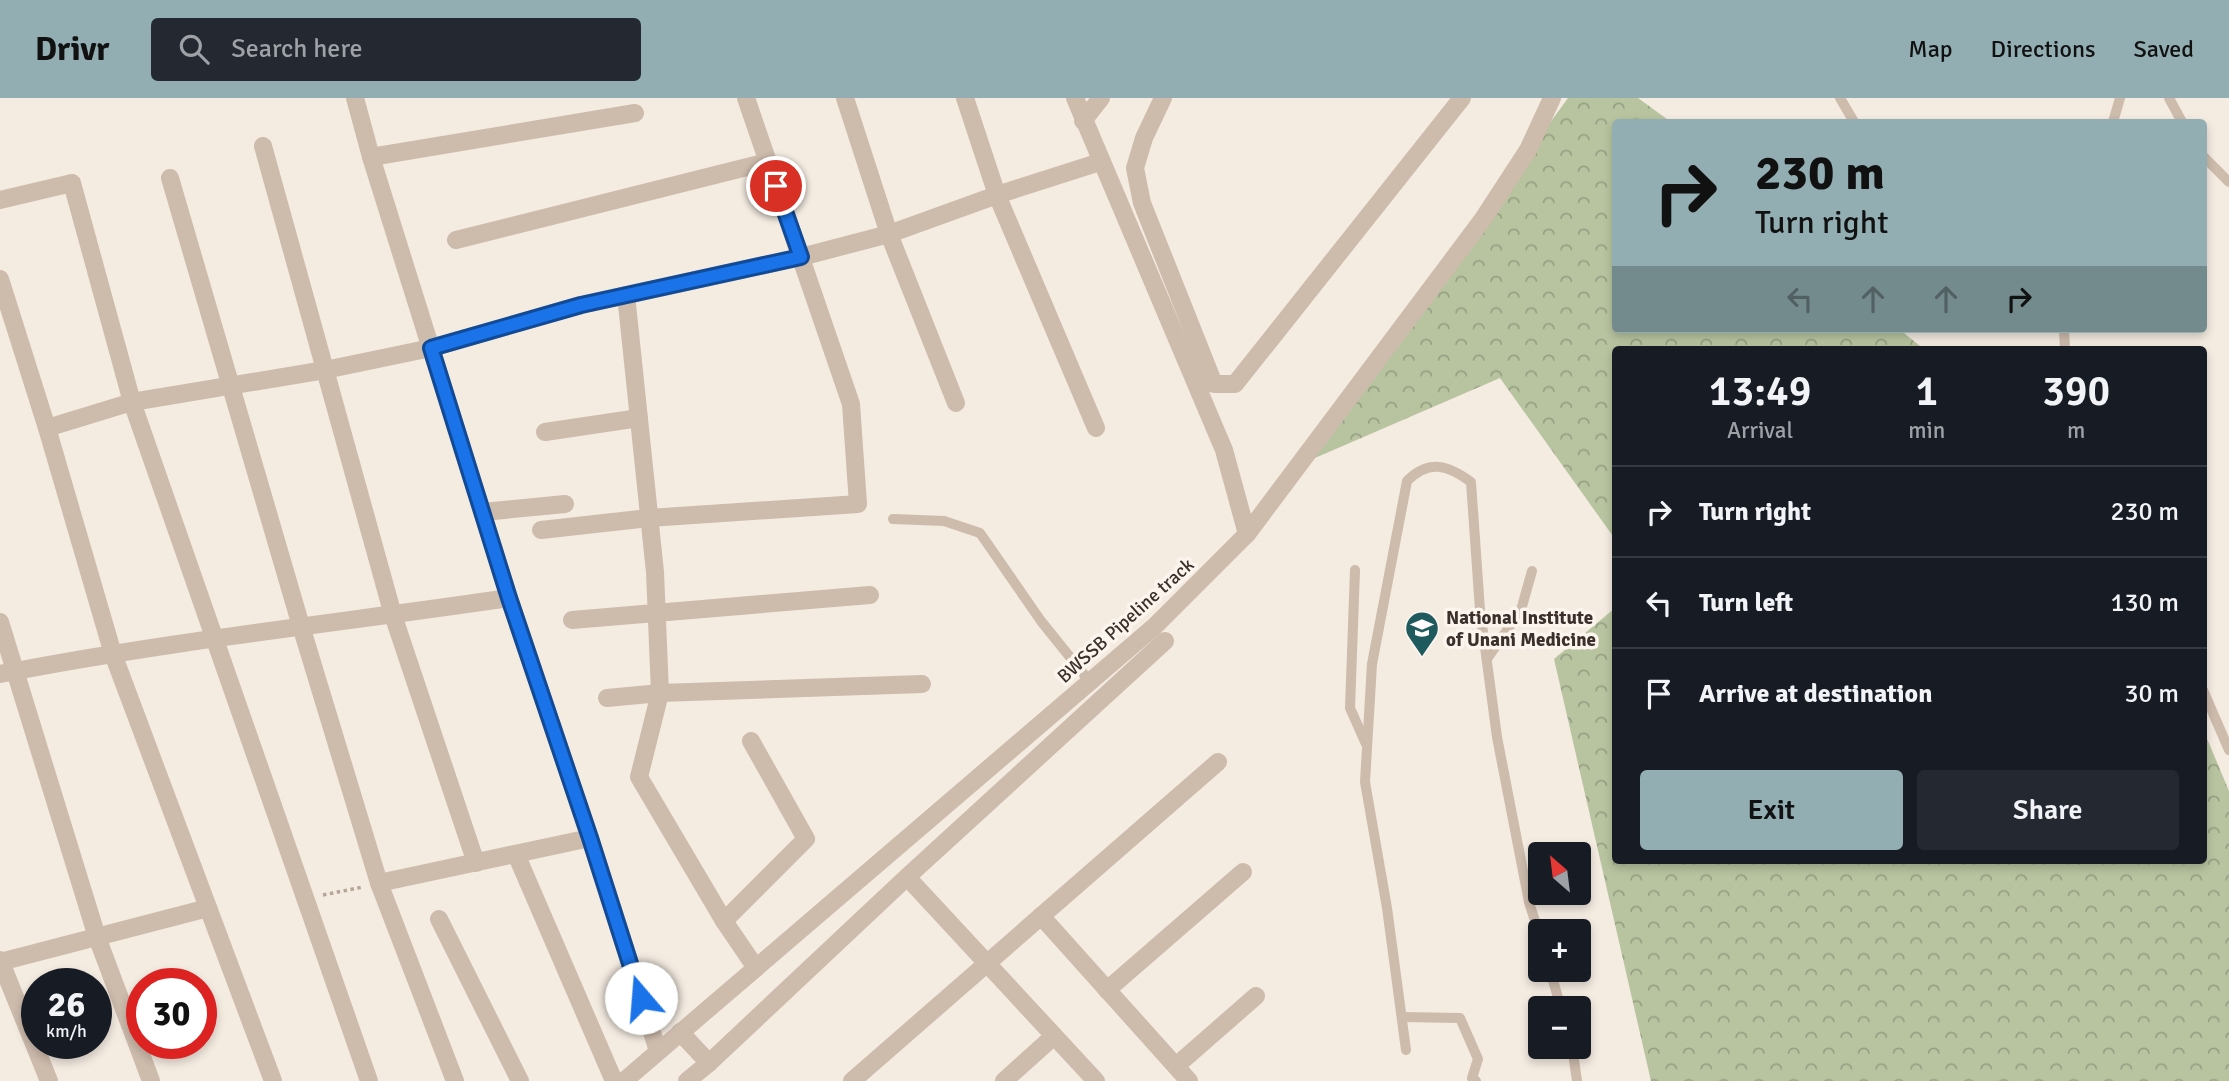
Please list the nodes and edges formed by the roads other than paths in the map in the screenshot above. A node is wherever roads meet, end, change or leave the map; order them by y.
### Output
1 (355, 98) edge
2 (746, 98) edge
3 (845, 98) edge
4 (965, 98) edge
5 (1075, 98) edge
6 (1101, 98) edge
7 (1163, 98) edge
8 (1462, 98) edge
9 (1552, 98) edge
10 (1840, 98) edge
11 (2120, 98) edge
12 (2169, 98) edge
13 (635, 113) dead end
14 (1852, 119) edge
15 (2114, 119) edge
16 (2180, 119) edge
17 (1083, 121) junction
18 (263, 146) dead end
19 (371, 157) junction
20 (2207, 160) edge
21 (767, 162) junction
22 (1100, 162) junction
23 (170, 178) dead end
24 (2229, 181) edge
25 (997, 195) junction
26 (0, 200) edge
27 (890, 233) junction
28 (456, 240) dead end
29 (801, 257) junction
30 (0, 279) edge
31 (626, 295) junction
32 (431, 348) junction
33 (325, 370) junction
34 (231, 387) junction
35 (132, 402) junction
36 (957, 403) dead end
37 (639, 418) junction
38 (47, 428) junction
39 (1097, 428) dead end
40 (545, 432) dead end
41 (565, 504) dead end
42 (483, 512) junction
43 (649, 518) junction
44 (893, 519) dead end
45 (541, 530) dead end
46 (1247, 534) junction
47 (1355, 570) dead end
48 (1532, 571) dead end
49 (870, 595) dead end
50 (509, 598) junction
51 (657, 613) junction
52 (393, 615) junction
53 (572, 620) dead end
54 (0, 622) edge
55 (301, 626) junction
56 (213, 637) junction
57 (1165, 641) dead end
58 (113, 654) junction
59 (1487, 659) junction
60 (8, 672) edge
61 (1090, 682) junction
62 (922, 684) dead end
63 (660, 693) junction
64 (607, 698) dead end
65 (2207, 699) edge
66 (751, 741) dead end
67 (1367, 746) junction
68 (2229, 750) edge
69 (1218, 762) dead end
70 (590, 838) junction
71 (516, 854) junction
72 (476, 863) junction
73 (1243, 873) dead end
74 (907, 877) junction
75 (379, 883) junction
76 (208, 908) junction
77 (1041, 916) junction
78 (439, 919) dead end
79 (1535, 919) edge
80 (724, 921) junction
81 (97, 937) junction
82 (0, 961) edge
83 (988, 963) junction
84 (756, 968) junction
85 (1107, 990) junction
86 (1256, 996) dead end
87 (1402, 1017) junction
88 (680, 1032) junction
89 (1054, 1036) junction
90 (1406, 1050) dead end
91 (658, 1051) junction
92 (1574, 1059) edge
93 (709, 1063) junction
94 (1176, 1066) junction
95 (50, 1081) edge
96 (151, 1081) edge
97 (273, 1081) edge
98 (369, 1081) edge
99 (455, 1081) edge
100 (520, 1081) edge
101 (614, 1081) edge
102 (624, 1081) edge
103 (687, 1081) edge
104 (852, 1081) edge
105 (1004, 1081) edge
106 (1096, 1081) edge
107 (1189, 1081) edge
108 (1476, 1081) edge
109 (1577, 1081) edge

1 - 19 street
2 - 21 street
3 - 27 street
4 - 25 street
5 - 17 street
6 - 17 street
7 - 8 street
9 - 46 street, BWSSB Pipeline track
10 - 14 lane
11 - 15 lane
12 - 16 lane
13 - 19 street
17 - 22 street
18 - 33 street
19 - 32 street
20 - 24 lane
21 - 28 street
21 - 29 street
22 - 25 street
22 - 46 street
23 - 34 street
25 - 27 street
25 - 39 street
26 - 35 street
27 - 29 street
27 - 36 street
29 - 31 street
29 - 43 street
30 - 38 street
31 - 32 street
31 - 37 street
32 - 33 street
32 - 42 street
33 - 34 street
33 - 52 street
34 - 35 street
34 - 55 street
35 - 38 street
35 - 56 street
37 - 40 street
37 - 43 street
38 - 58 street
41 - 42 street
42 - 50 street
43 - 45 street
43 - 51 street
44 - 61 lane
46 - 61 street, BWSSB Pipeline track
47 - 67 lane
48 - 59 lane
49 - 51 street
50 - 52 street
50 - 70 street
51 - 53 street
51 - 63 street
52 - 55 street
52 - 72 street
54 - 60 street
55 - 56 street
55 - 75 street
56 - 58 street
56 - 98 street
57 - 74 street
58 - 60 street
58 - 76 street
59 - 67 lane
59 - 79 lane
60 - 81 street
61 - 84 street, BWSSB Pipeline track
62 - 63 street
63 - 64 street
63 - 80 street
65 - 68 lane
66 - 80 street
67 - 87 lane
69 - 77 street
70 - 71 street
70 - 91 street
71 - 72 street
71 - 101 street
72 - 75 street
73 - 85 street
74 - 83 street
74 - 93 street
75 - 99 street
76 - 81 street
76 - 97 street
77 - 83 street
77 - 85 street
78 - 100 street
80 - 84 street
81 - 82 street
81 - 96 street
82 - 95 street
83 - 89 street
83 - 104 street
84 - 88 street, BWSSB Pipeline track
85 - 94 street
86 - 94 street
87 - 90 lane
87 - 108 lane
88 - 91 street, BWSSB Pipeline track
88 - 93 street
89 - 105 street
89 - 106 street
91 - 102 street, BWSSB Pipeline track
92 - 109 lane
93 - 103 street
94 - 107 street

